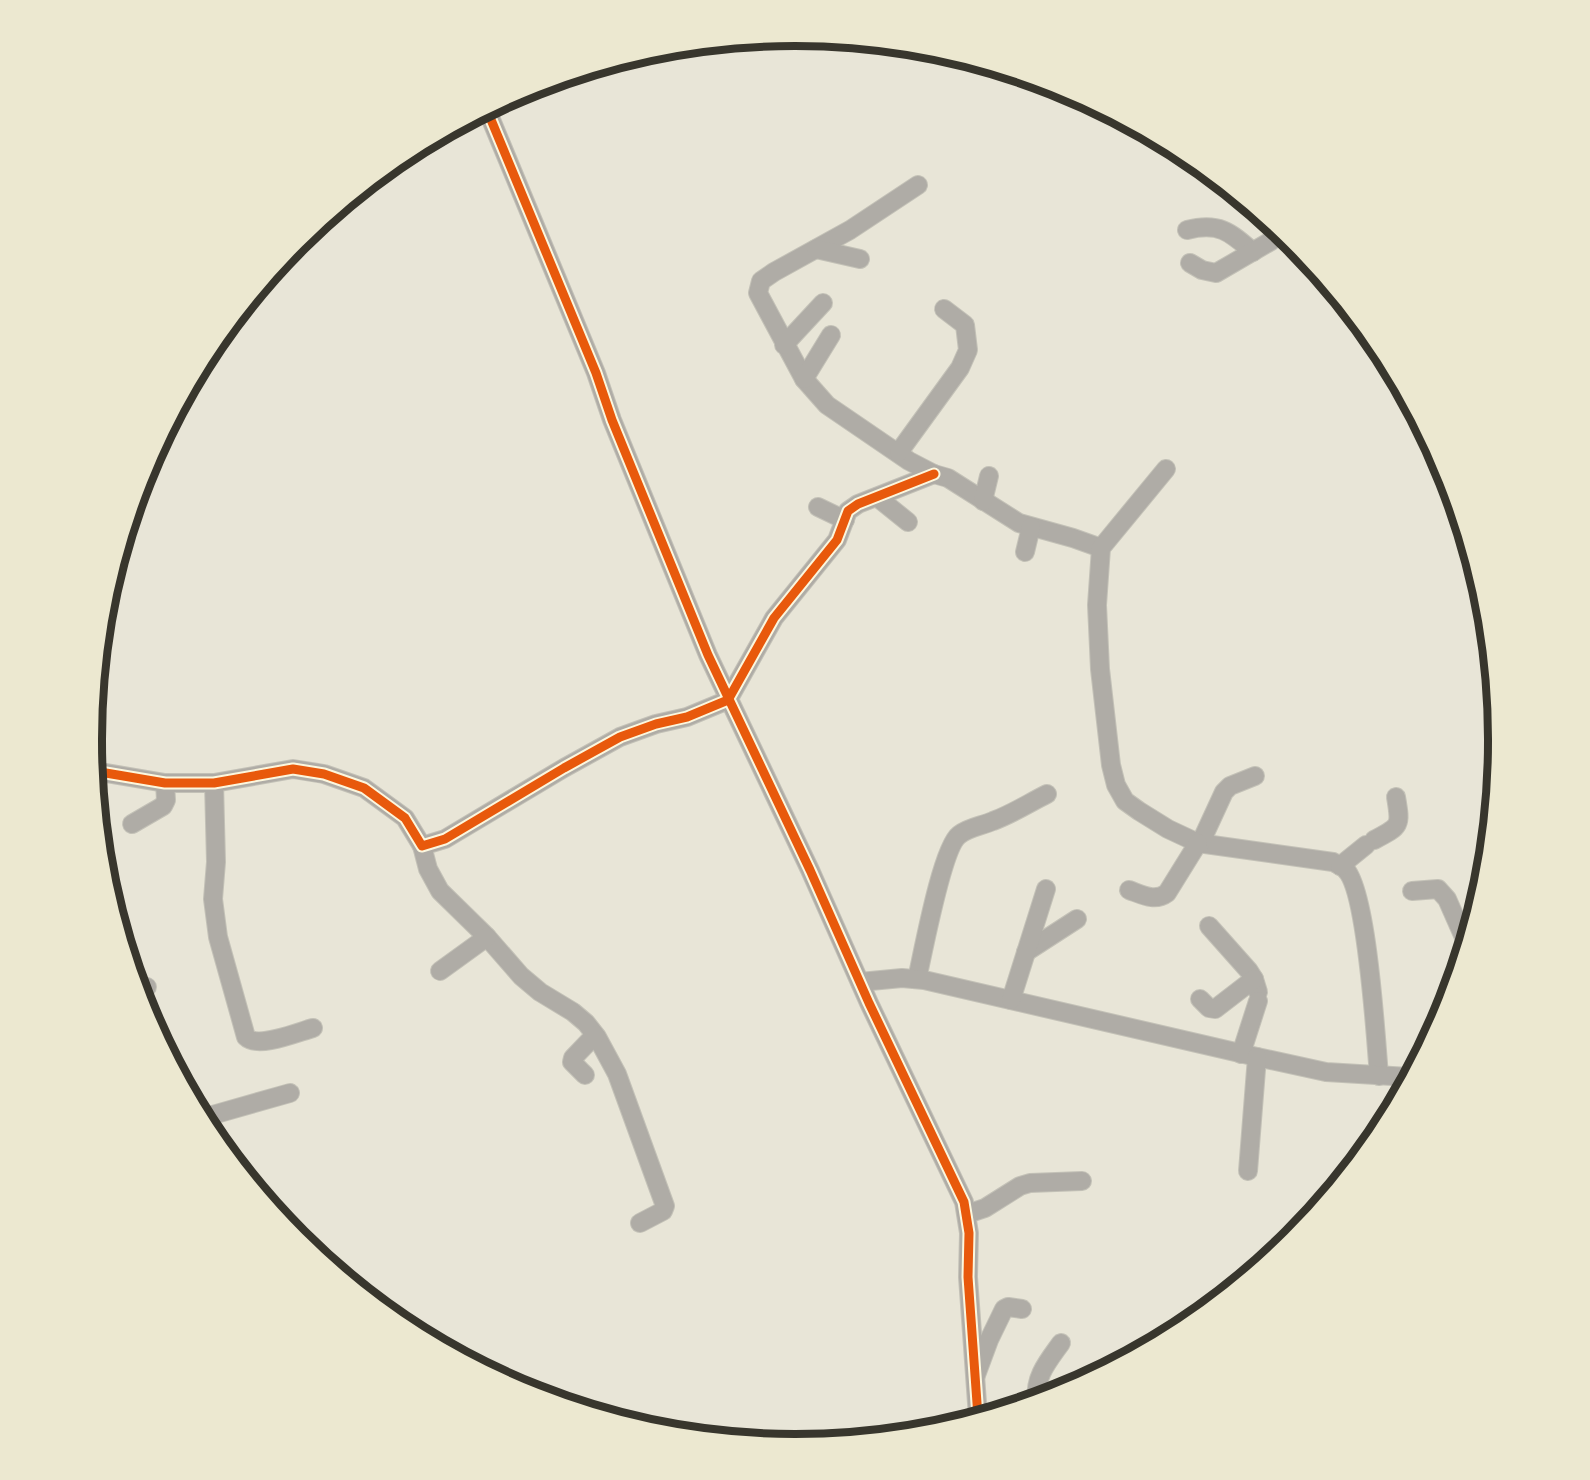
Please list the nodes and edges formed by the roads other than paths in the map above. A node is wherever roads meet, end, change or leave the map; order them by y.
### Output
1 (490, 117) edge
2 (918, 184) dead end
3 (1187, 231) dead end
4 (1273, 238) edge
5 (816, 249) junction
6 (1252, 252) junction
7 (860, 259) dead end
8 (1190, 263) dead end
9 (823, 303) dead end
10 (944, 309) dead end
11 (831, 335) dead end
12 (784, 345) junction
13 (804, 379) junction
14 (899, 452) junction
15 (1166, 469) dead end
16 (934, 474) junction
17 (989, 476) dead end
18 (877, 497) junction
19 (983, 501) junction
20 (818, 507) dead end
21 (845, 520) junction
22 (908, 522) dead end
23 (1031, 527) junction
24 (1101, 548) junction
25 (1024, 552) dead end
26 (728, 700) junction
27 (103, 772) edge
28 (1255, 776) dead end
29 (165, 783) junction
30 (214, 783) junction
31 (1047, 794) dead end
32 (1396, 797) dead end
33 (132, 824) dead end
34 (1199, 843) junction
35 (422, 846) junction
36 (1340, 866) junction
37 (1046, 889) dead end
38 (1129, 890) dead end
39 (1412, 891) dead end
40 (1077, 919) dead end
41 (1209, 926) dead end
42 (1461, 931) edge
43 (487, 937) junction
44 (1026, 952) junction
45 (440, 971) dead end
46 (917, 979) junction
47 (860, 982) junction
48 (1257, 991) junction
49 (1200, 999) dead end
50 (1011, 1000) junction
51 (314, 1028) dead end
52 (595, 1035) junction
53 (1249, 1056) junction
54 (585, 1076) dead end
55 (1379, 1076) junction
56 (1401, 1077) edge
57 (290, 1093) dead end
58 (212, 1115) edge
59 (1248, 1171) dead end
60 (1082, 1180) dead end
61 (967, 1214) junction
62 (640, 1223) dead end
63 (1022, 1309) dead end
64 (1061, 1343) dead end
65 (975, 1380) junction
66 (1035, 1390) edge
67 (977, 1409) edge

1 - 26 street
2 - 5 street
3 - 6 street
4 - 6 street
5 - 7 street
5 - 12 street
6 - 8 street
9 - 12 street
10 - 14 street
11 - 13 street
12 - 13 street
13 - 14 street
14 - 16 street
15 - 24 street
16 - 18 street
16 - 19 street
17 - 19 street
18 - 21 street
18 - 22 street
19 - 23 street
20 - 21 street
21 - 26 street
23 - 24 street
23 - 25 street
24 - 34 street
26 - 35 street
26 - 47 street
27 - 29 street
28 - 34 street
29 - 30 street
29 - 33 street
30 - 35 street
30 - 51 street
31 - 46 street
32 - 36 street
34 - 36 street
34 - 38 street
35 - 43 street
36 - 55 street
37 - 44 street
39 - 42 street
40 - 44 street
41 - 48 street
43 - 45 street
43 - 52 street
44 - 50 street
46 - 47 street
46 - 50 street
47 - 61 street
48 - 49 street
48 - 53 street
50 - 53 street
52 - 54 street
52 - 62 street
53 - 55 street
53 - 59 street
55 - 56 street
57 - 58 street
60 - 61 street
61 - 65 street
63 - 65 street
64 - 66 street
65 - 67 street

